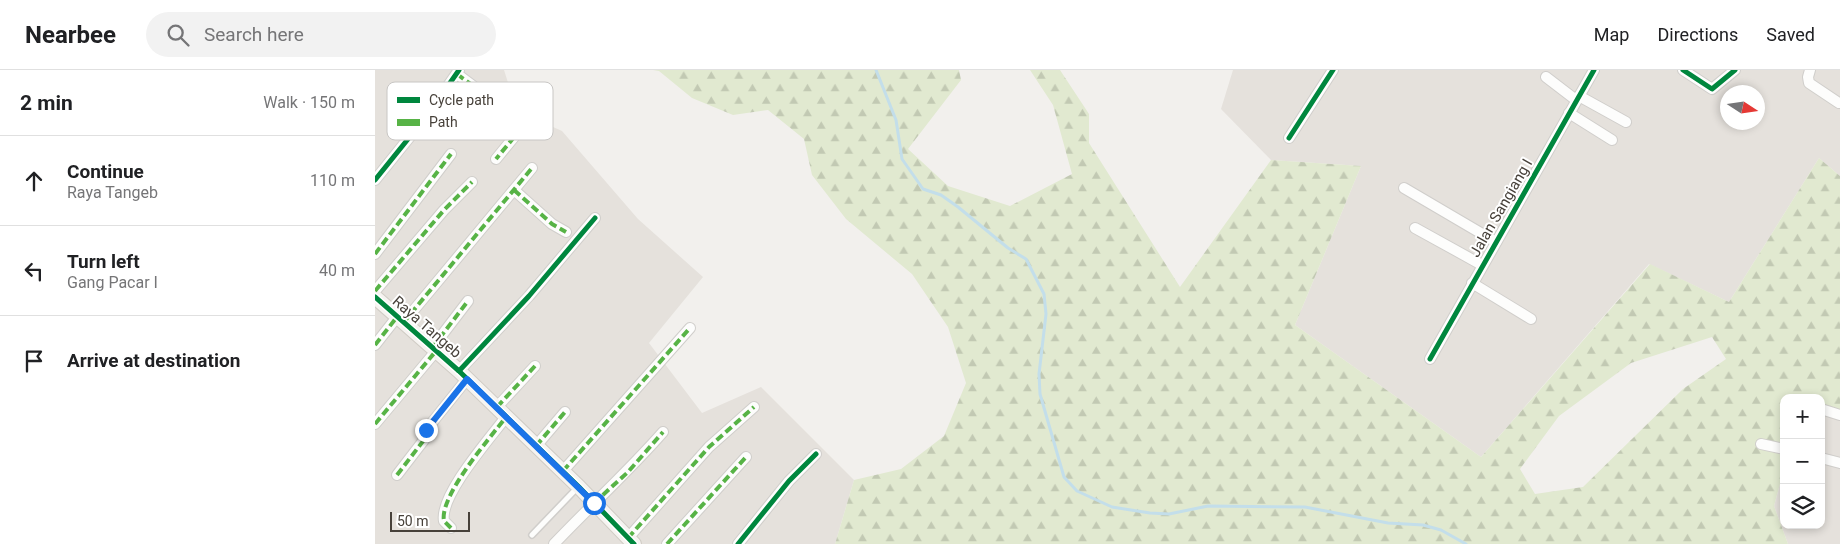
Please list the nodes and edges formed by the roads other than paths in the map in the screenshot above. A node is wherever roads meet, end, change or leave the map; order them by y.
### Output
1 (1333, 70) edge
2 (1594, 70) edge
3 (1683, 70) edge
4 (1735, 70) edge
5 (1810, 70) edge
6 (458, 72) edge
7 (1547, 77) dead end
8 (471, 82) edge
9 (1578, 98) junction
10 (1839, 103) edge
11 (1569, 113) junction
12 (1626, 122) dead end
13 (1289, 138) dead end
14 (407, 140) edge
15 (512, 140) edge
16 (1612, 140) dead end
17 (451, 154) dead end
18 (496, 159) dead end
19 (532, 168) dead end
20 (375, 180) edge
21 (473, 182) dead end
22 (1404, 188) dead end
23 (514, 190) junction
24 (595, 218) dead end
25 (1415, 228) dead end
26 (566, 232) dead end
27 (1496, 242) junction
28 (375, 254) edge
29 (1482, 266) junction
30 (1472, 283) junction
31 (375, 291) edge
32 (375, 297) edge
33 (468, 301) dead end
34 (1531, 319) dead end
35 (400, 320) junction
36 (689, 328) dead end
37 (375, 346) edge
38 (434, 349) junction
39 (1429, 359) dead end
40 (535, 366) dead end
41 (463, 375) junction
42 (754, 407) dead end
43 (1825, 410) edge
44 (501, 412) junction
45 (565, 412) dead end
46 (1840, 415) edge
47 (375, 424) edge
48 (663, 432) dead end
49 (1761, 444) dead end
50 (536, 446) junction
51 (1780, 448) edge
52 (816, 454) dead end
53 (746, 456) dead end
54 (1825, 459) edge
55 (1840, 463) edge
56 (563, 471) junction
57 (397, 475) dead end
58 (579, 487) junction
59 (594, 503) junction
60 (451, 528) dead end
61 (533, 535) dead end
62 (631, 541) edge
63 (554, 544) edge
64 (667, 544) edge
65 (737, 544) edge

1 - 13 street
2 - 9 street, Jalan Sangiang I
3 - 4 street
5 - 10 street
6 - 8 street
7 - 9 street
9 - 11 street, Jalan Sangiang I
9 - 12 street
11 - 16 street
11 - 27 street, Jalan Sangiang I
14 - 20 street
15 - 18 street
17 - 28 street
19 - 23 street
21 - 31 street
22 - 27 street
23 - 26 street
23 - 35 street
24 - 41 street
25 - 29 street
27 - 29 street, Jalan Sangiang I
29 - 30 street, Jalan Sangiang I
30 - 34 street
30 - 39 street, Jalan Sangiang I
32 - 35 street, Raya Tangeb
33 - 38 street
35 - 37 street
35 - 38 street, Raya Tangeb
36 - 56 street
38 - 41 street, Raya Tangeb
38 - 47 street
40 - 44 street
41 - 44 street, Raya Tangeb
41 - 57 street
42 - 62 street
43 - 46 street
44 - 50 street, Raya Tangeb
44 - 60 street
45 - 50 street
48 - 59 street
49 - 51 street
50 - 56 street, Raya Tangeb
52 - 65 street
53 - 64 street
54 - 55 street
56 - 58 street, Raya Tangeb
58 - 59 street, Raya Tangeb
58 - 61 lane
59 - 62 street, Raya Tangeb
59 - 63 street

